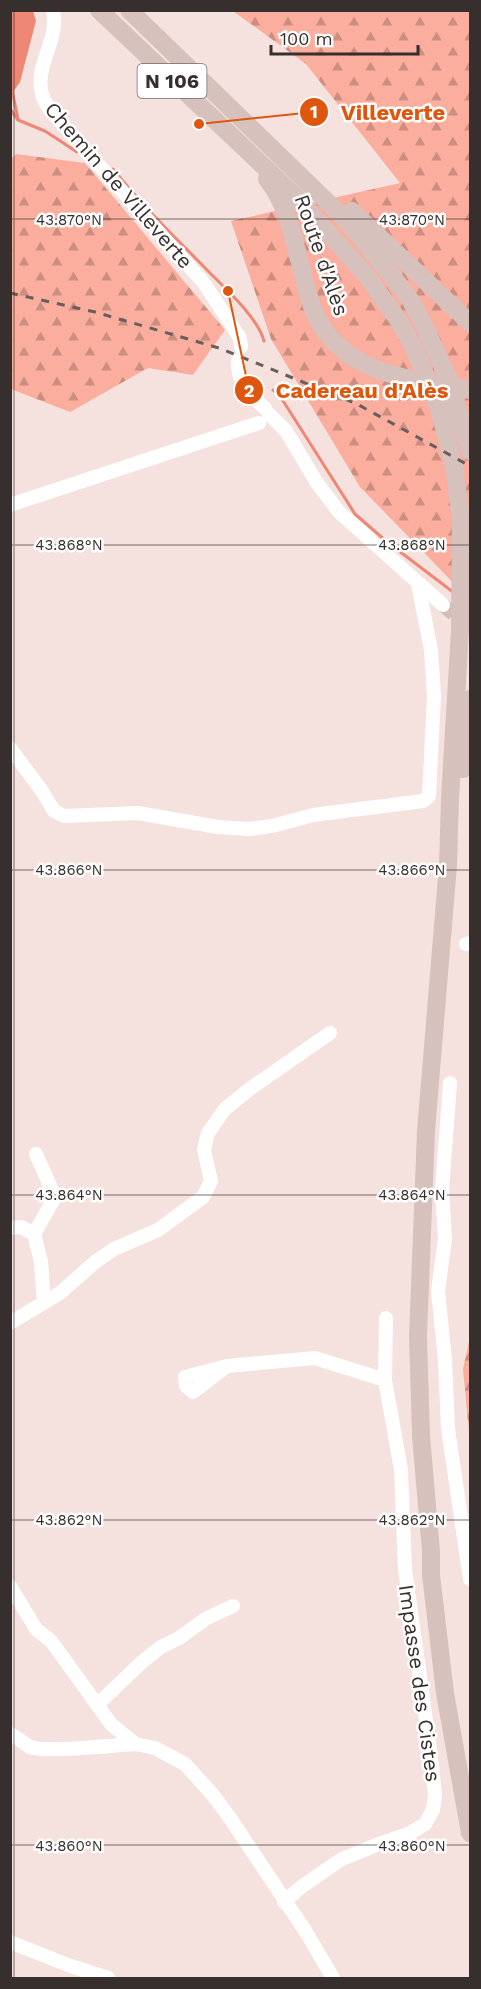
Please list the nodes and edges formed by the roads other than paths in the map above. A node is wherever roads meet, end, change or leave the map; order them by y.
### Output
1 (54, 10) edge
2 (99, 10) edge
3 (129, 10) edge
4 (247, 123) junction
5 (246, 151) junction
6 (471, 323) edge
7 (457, 387) edge
8 (261, 418) junction
9 (470, 450) edge
10 (10, 505) edge
11 (418, 584) junction
12 (443, 605) tunnel mouth
13 (471, 699) edge
14 (10, 748) edge
15 (448, 865) junction
16 (330, 1033) dead end
17 (450, 1083) dead end
18 (36, 1154) dead end
19 (10, 1228) edge
20 (34, 1234) junction
21 (44, 1303) junction
22 (386, 1318) dead end
23 (10, 1323) edge
24 (226, 1366) dead end
25 (385, 1380) junction
26 (431, 1551) junction
27 (471, 1579) edge
28 (10, 1586) edge
29 (233, 1606) dead end
30 (98, 1704) junction
31 (10, 1734) edge
32 (135, 1744) junction
33 (471, 1765) edge
34 (471, 1833) edge
35 (284, 1902) junction
36 (10, 1942) edge
37 (108, 1978) edge
38 (333, 1978) edge

1 - 8 street, Chemin de Villeverte
2 - 5 main road, N 106
3 - 4 main road, N 106
4 - 6 main road, Route d'Alès
4 - 7 main road, N 106
5 - 7 main road, Route d'Alès
5 - 15 main road, N 106
7 - 9 main road, N 106
8 - 10 street
8 - 11 street
11 - 12 street
11 - 14 street
13 - 15 main road, N 106
15 - 26 main road, N 106
16 - 21 street
17 - 27 street
18 - 20 street
19 - 20 street
20 - 21 street
21 - 23 street
22 - 25 street, Impasse des Cistes
24 - 25 street
25 - 35 street, Impasse des Cistes
26 - 33 main road, N 106
26 - 34 main road, N 106
28 - 30 street
29 - 30 street
30 - 32 street
31 - 32 street
32 - 35 street
35 - 38 street
36 - 37 street

